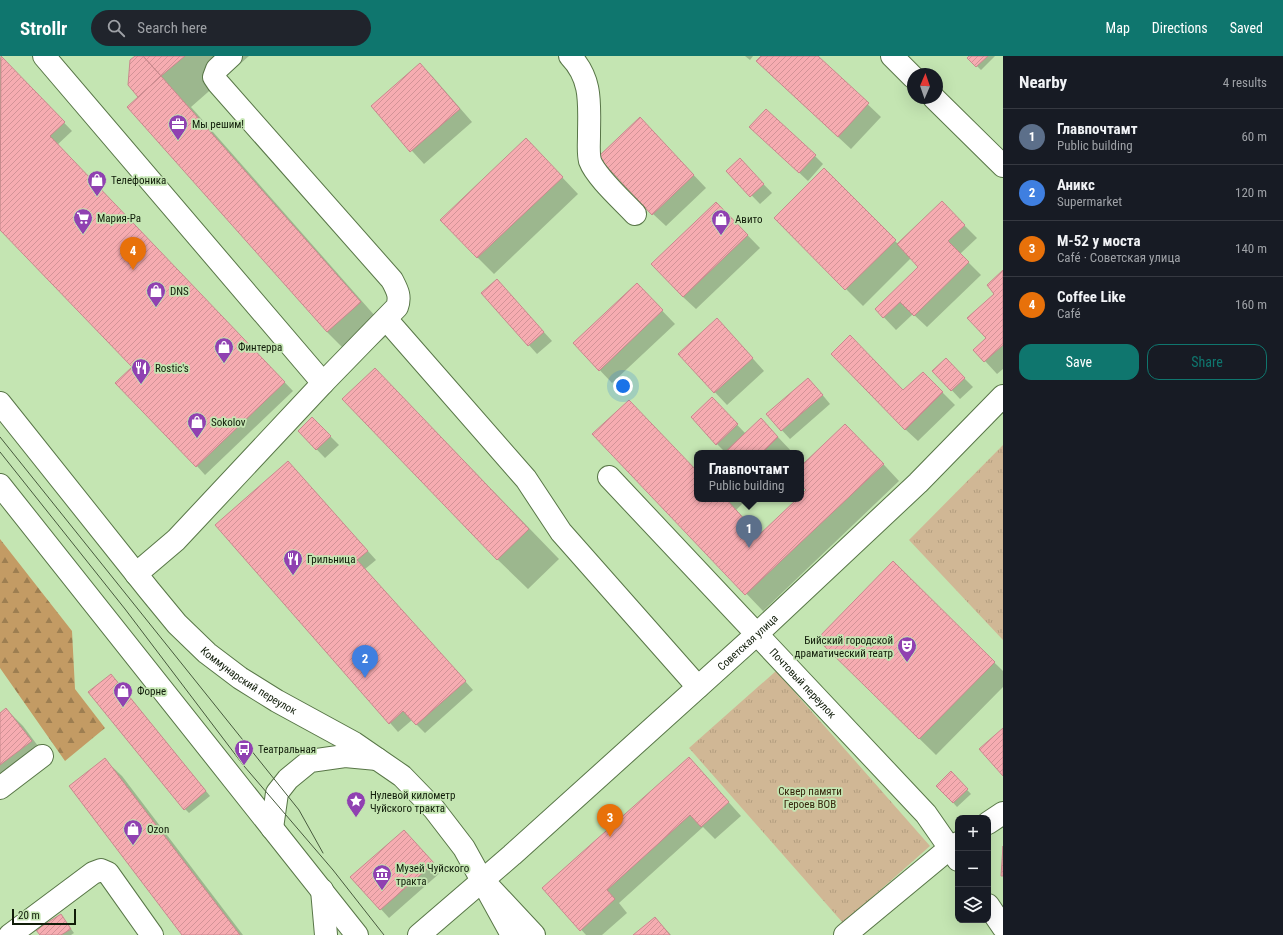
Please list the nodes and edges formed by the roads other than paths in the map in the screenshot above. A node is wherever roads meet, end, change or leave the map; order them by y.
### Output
1 (44, 56) edge
2 (231, 56) edge
3 (570, 56) edge
4 (892, 56) edge
5 (907, 71) edge
6 (940, 104) edge
7 (1003, 166) edge
8 (635, 214) dead end
9 (386, 319) junction
10 (323, 383) junction
11 (1003, 396) edge
12 (0, 403) edge
13 (608, 477) dead end
14 (0, 485) edge
15 (136, 574) junction
16 (758, 634) junction
17 (698, 687) junction
18 (42, 756) dead end
19 (378, 759) junction
20 (0, 788) edge
21 (1003, 813) edge
22 (991, 821) edge
23 (272, 828) junction
24 (955, 850) edge
25 (483, 880) junction
26 (322, 890) junction
27 (991, 909) edge
28 (1003, 927) edge
29 (21, 932) edge
30 (152, 935) edge
31 (326, 935) edge
32 (357, 935) edge
33 (419, 935) edge
34 (512, 935) edge
35 (534, 935) edge
36 (845, 935) edge

1 - 10 main road
2 - 9 main road
3 - 8 main road
4 - 5 main road
6 - 7 main road
9 - 10 main road
9 - 17 main road
10 - 15 main road
11 - 16 main road, Советская улица
12 - 15 main road, Коммунарский переулок
13 - 16 main road, Почтовый переулок
14 - 23 main road
15 - 19 main road, Коммунарский переулок
16 - 17 main road, Советская улица
16 - 24 main road, Почтовый переулок
17 - 25 main road, Советская улица
18 - 20 main road
19 - 23 main road
19 - 25 main road, Коммунарский переулок
21 - 22 main road
23 - 26 main road
24 - 36 main road
25 - 33 main road, Советская улица
25 - 34 main road, Коммунарский переулок
25 - 35 main road
26 - 31 main road
26 - 32 main road
27 - 28 main road
29 - 30 main road

